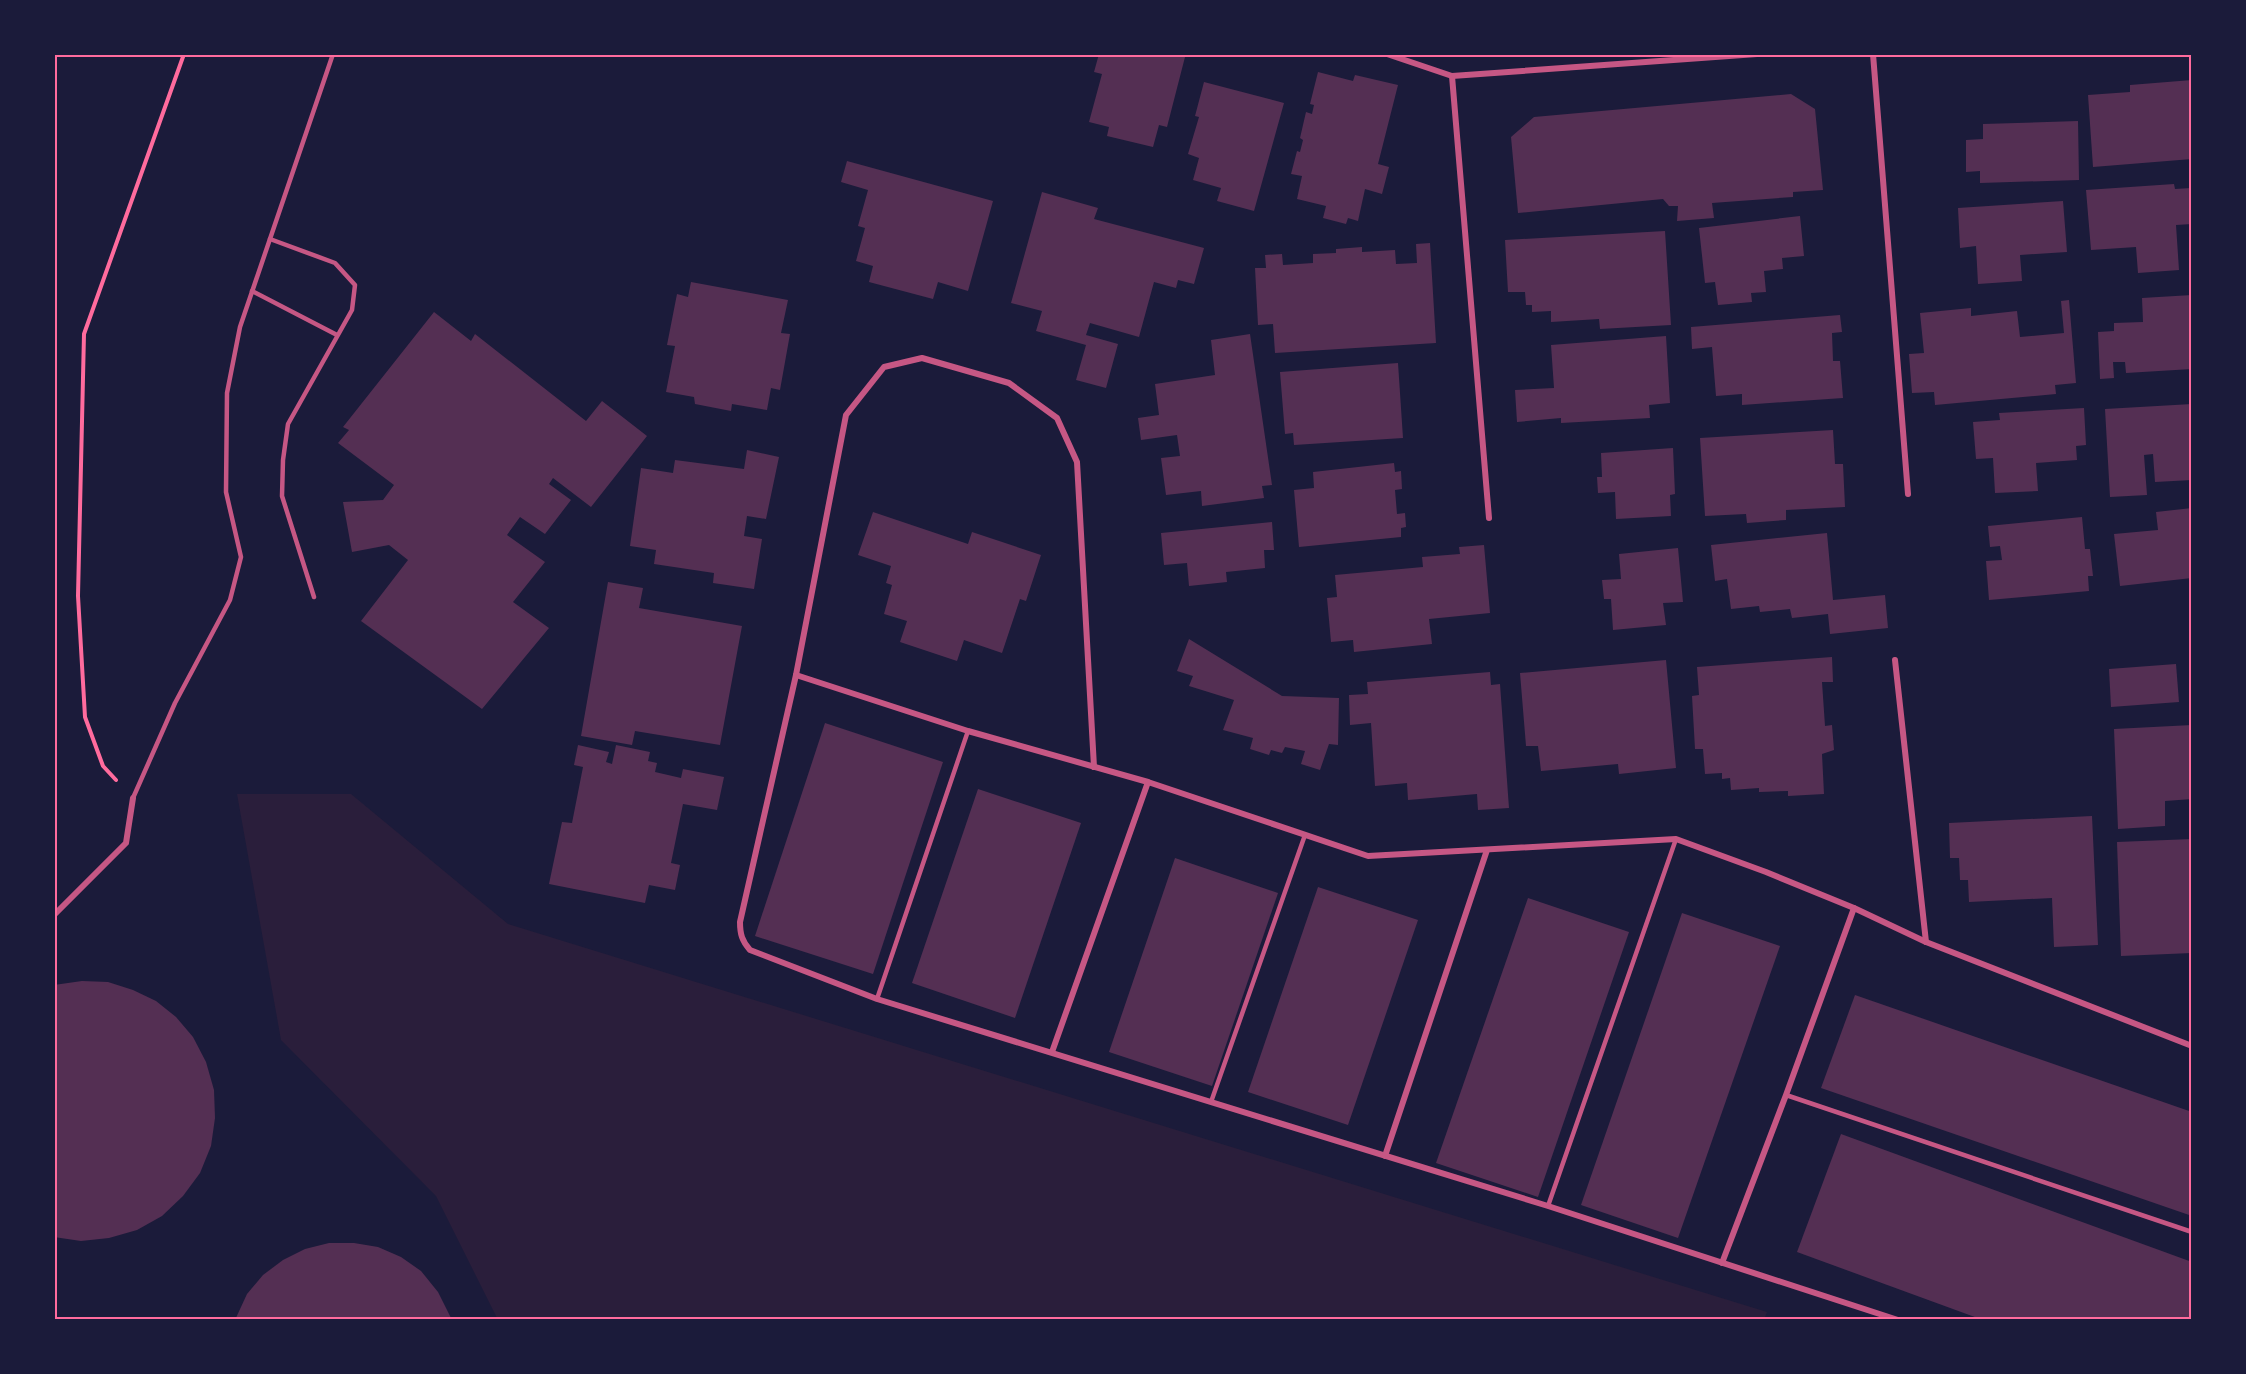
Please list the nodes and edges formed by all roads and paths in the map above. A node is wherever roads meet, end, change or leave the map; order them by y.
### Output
1 (184, 54) edge
2 (333, 54) edge
3 (1387, 54) edge
4 (1757, 54) edge
5 (1873, 54) edge
6 (1452, 76) junction
7 (270, 239) junction
8 (252, 291) junction
9 (337, 335) junction
10 (1908, 494) dead end
11 (1489, 518) dead end
12 (314, 597) dead end
13 (1895, 660) dead end
14 (796, 675) junction
15 (968, 731) junction
16 (1094, 767) junction
17 (1148, 782) junction
18 (133, 798) junction
19 (1305, 835) junction
20 (1676, 839) junction
21 (1487, 850) junction
22 (1854, 908) junction
23 (54, 915) edge
24 (1926, 942) junction
25 (878, 999) junction
26 (2192, 1046) edge
27 (1052, 1052) junction
28 (1786, 1095) junction
29 (1211, 1102) junction
30 (1385, 1156) junction
31 (1548, 1206) junction
32 (2192, 1232) edge
33 (1722, 1263) junction
34 (1898, 1320) edge

1 - 18 path
2 - 7 lane
3 - 6 street
4 - 6 street
5 - 10 street
6 - 11 street
7 - 8 lane
7 - 9 lane
8 - 9 lane
8 - 18 lane
9 - 12 lane
13 - 24 street
14 - 15 street
14 - 16 street
14 - 25 street
15 - 16 street
15 - 25 lane
16 - 17 street
17 - 19 street
17 - 27 street
18 - 23 street
19 - 21 street
19 - 29 lane
20 - 21 street
20 - 22 street
20 - 31 lane
21 - 30 street
22 - 24 street
22 - 28 street
24 - 26 street
25 - 27 street
27 - 29 street
28 - 32 lane
28 - 33 street
29 - 30 street
30 - 31 street
31 - 33 street
33 - 34 street

